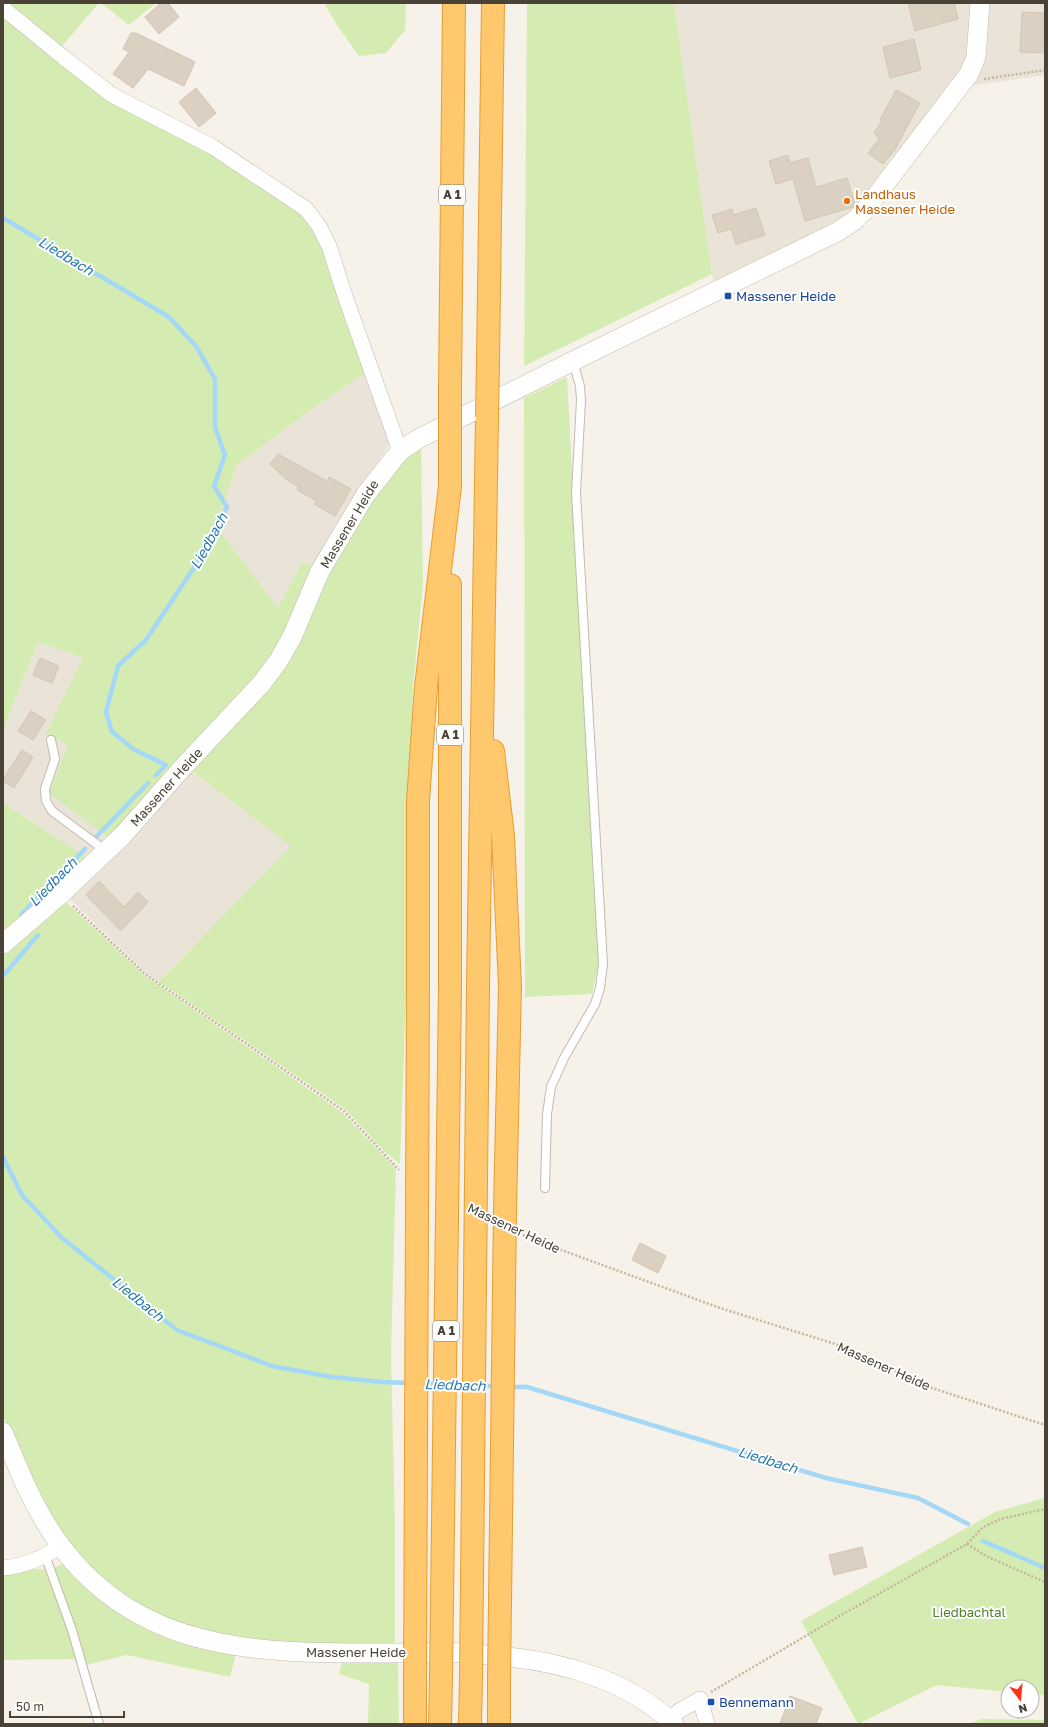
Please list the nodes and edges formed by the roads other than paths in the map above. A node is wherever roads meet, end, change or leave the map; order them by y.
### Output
1 (454, 3) edge
2 (493, 3) edge
3 (980, 3) edge
4 (3, 8) edge
5 (573, 361) junction
6 (400, 451) junction
7 (450, 486) junction
8 (483, 661) junction
9 (51, 740) dead end
10 (106, 851) junction
11 (3, 944) edge
12 (545, 1188) dead end
13 (3, 1432) edge
14 (53, 1550) junction
15 (3, 1568) edge
16 (672, 1722) edge
17 (99, 1724) edge
18 (414, 1724) edge
19 (440, 1724) edge
20 (470, 1724) edge
21 (499, 1724) edge
22 (707, 1724) edge

1 - 7 highway, A 1, bridge
2 - 8 highway, A 1, bridge
3 - 5 street, Massener Heide
4 - 6 street
5 - 6 street, Massener Heide
5 - 12 lane
6 - 10 street, Massener Heide
7 - 18 highway, bridge
7 - 19 highway, A 1, bridge
8 - 20 highway, A 1, bridge
8 - 21 highway, bridge
9 - 10 lane
10 - 11 street, Massener Heide
13 - 14 street, Massener Heide
14 - 15 street
14 - 16 street, Massener Heide
14 - 17 lane, Massener Heide
16 - 22 street, Massener Heide

